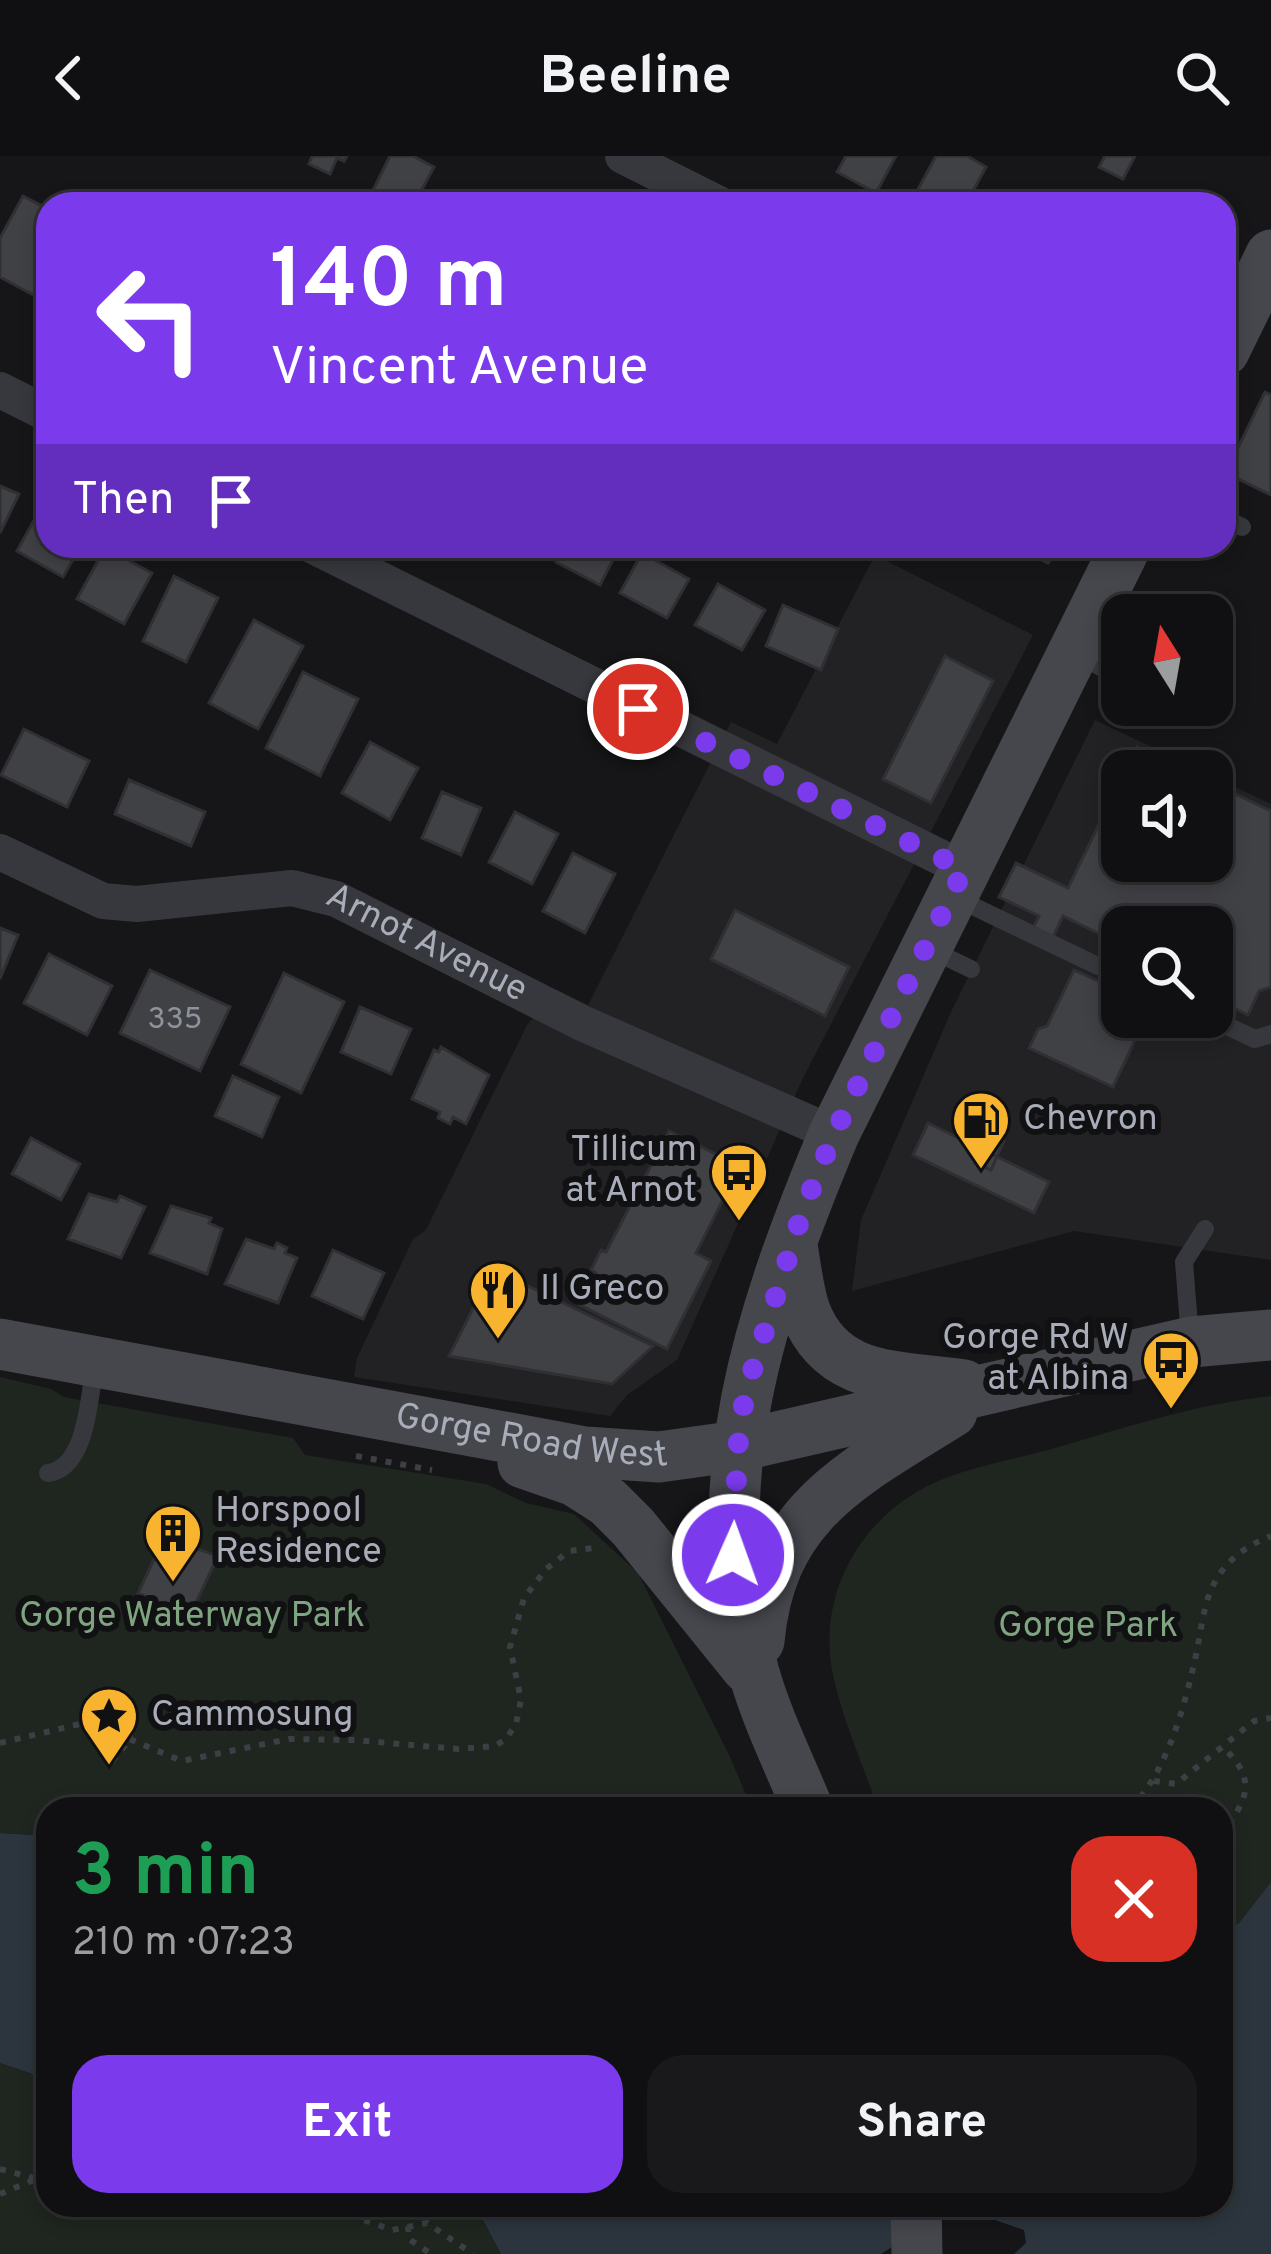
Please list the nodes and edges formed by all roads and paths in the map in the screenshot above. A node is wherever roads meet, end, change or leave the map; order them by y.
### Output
1 (623, 156) edge
2 (694, 192) edge
3 (1271, 255) edge
4 (1236, 326) edge
5 (0, 390) edge
6 (36, 408) edge
7 (336, 558) edge
8 (1120, 558) edge
9 (1073, 652) junction
10 (1101, 667) edge
11 (0, 852) edge
12 (957, 882) junction
13 (924, 946) junction
14 (1098, 966) dead end
15 (971, 969) dead end
16 (1233, 1029) edge
17 (1271, 1034) edge
18 (834, 1134) junction
19 (1205, 1229) dead end
20 (792, 1246) junction
21 (1271, 1335) edge
22 (1191, 1342) junction
23 (0, 1344) edge
24 (96, 1362) junction
25 (988, 1389) junction
26 (738, 1446) junction
27 (436, 1447) junction
28 (354, 1456) dead end
29 (48, 1473) dead end
30 (1271, 1536) edge
31 (606, 1545) dead end
32 (755, 1677) junction
33 (134, 1712) dead end
34 (1271, 1718) edge
35 (129, 1742) junction
36 (0, 1743) edge
37 (1223, 1747) junction
38 (112, 1761) dead end
39 (1152, 1781) junction
40 (803, 1797) edge
41 (1139, 1797) edge
42 (1233, 1818) edge
43 (0, 2169) edge
44 (36, 2178) edge
45 (36, 2180) edge
46 (0, 2194) edge
47 (356, 2217) edge
48 (916, 2217) edge
49 (408, 2226) junction
50 (431, 2254) edge
51 (473, 2254) edge
52 (916, 2254) edge

1 - 2 street
3 - 4 main road
5 - 6 street
7 - 12 street
8 - 9 main road
9 - 10 lane
9 - 12 main road
11 - 18 street, Arnot Avenue
12 - 13 main road
12 - 14 lane
13 - 15 lane
13 - 18 main road
16 - 17 lane
18 - 20 main road
19 - 22 lane
20 - 25 main road
20 - 26 main road
21 - 22 main road, Gorge Road West
22 - 25 main road, Gorge Road West
23 - 24 main road, Gorge Road West
24 - 27 main road, Gorge Road West
24 - 29 lane
25 - 26 main road, Gorge Road West
25 - 32 main road
26 - 27 main road, Gorge Road West
26 - 32 main road
27 - 28 path
27 - 32 main road
30 - 39 path
31 - 35 path
32 - 40 main road
33 - 35 path
34 - 37 path
35 - 36 path
35 - 38 path
37 - 39 path
37 - 42 path
39 - 41 path
43 - 44 path
45 - 46 path
47 - 49 path
48 - 52 main road
49 - 50 path
49 - 51 path

